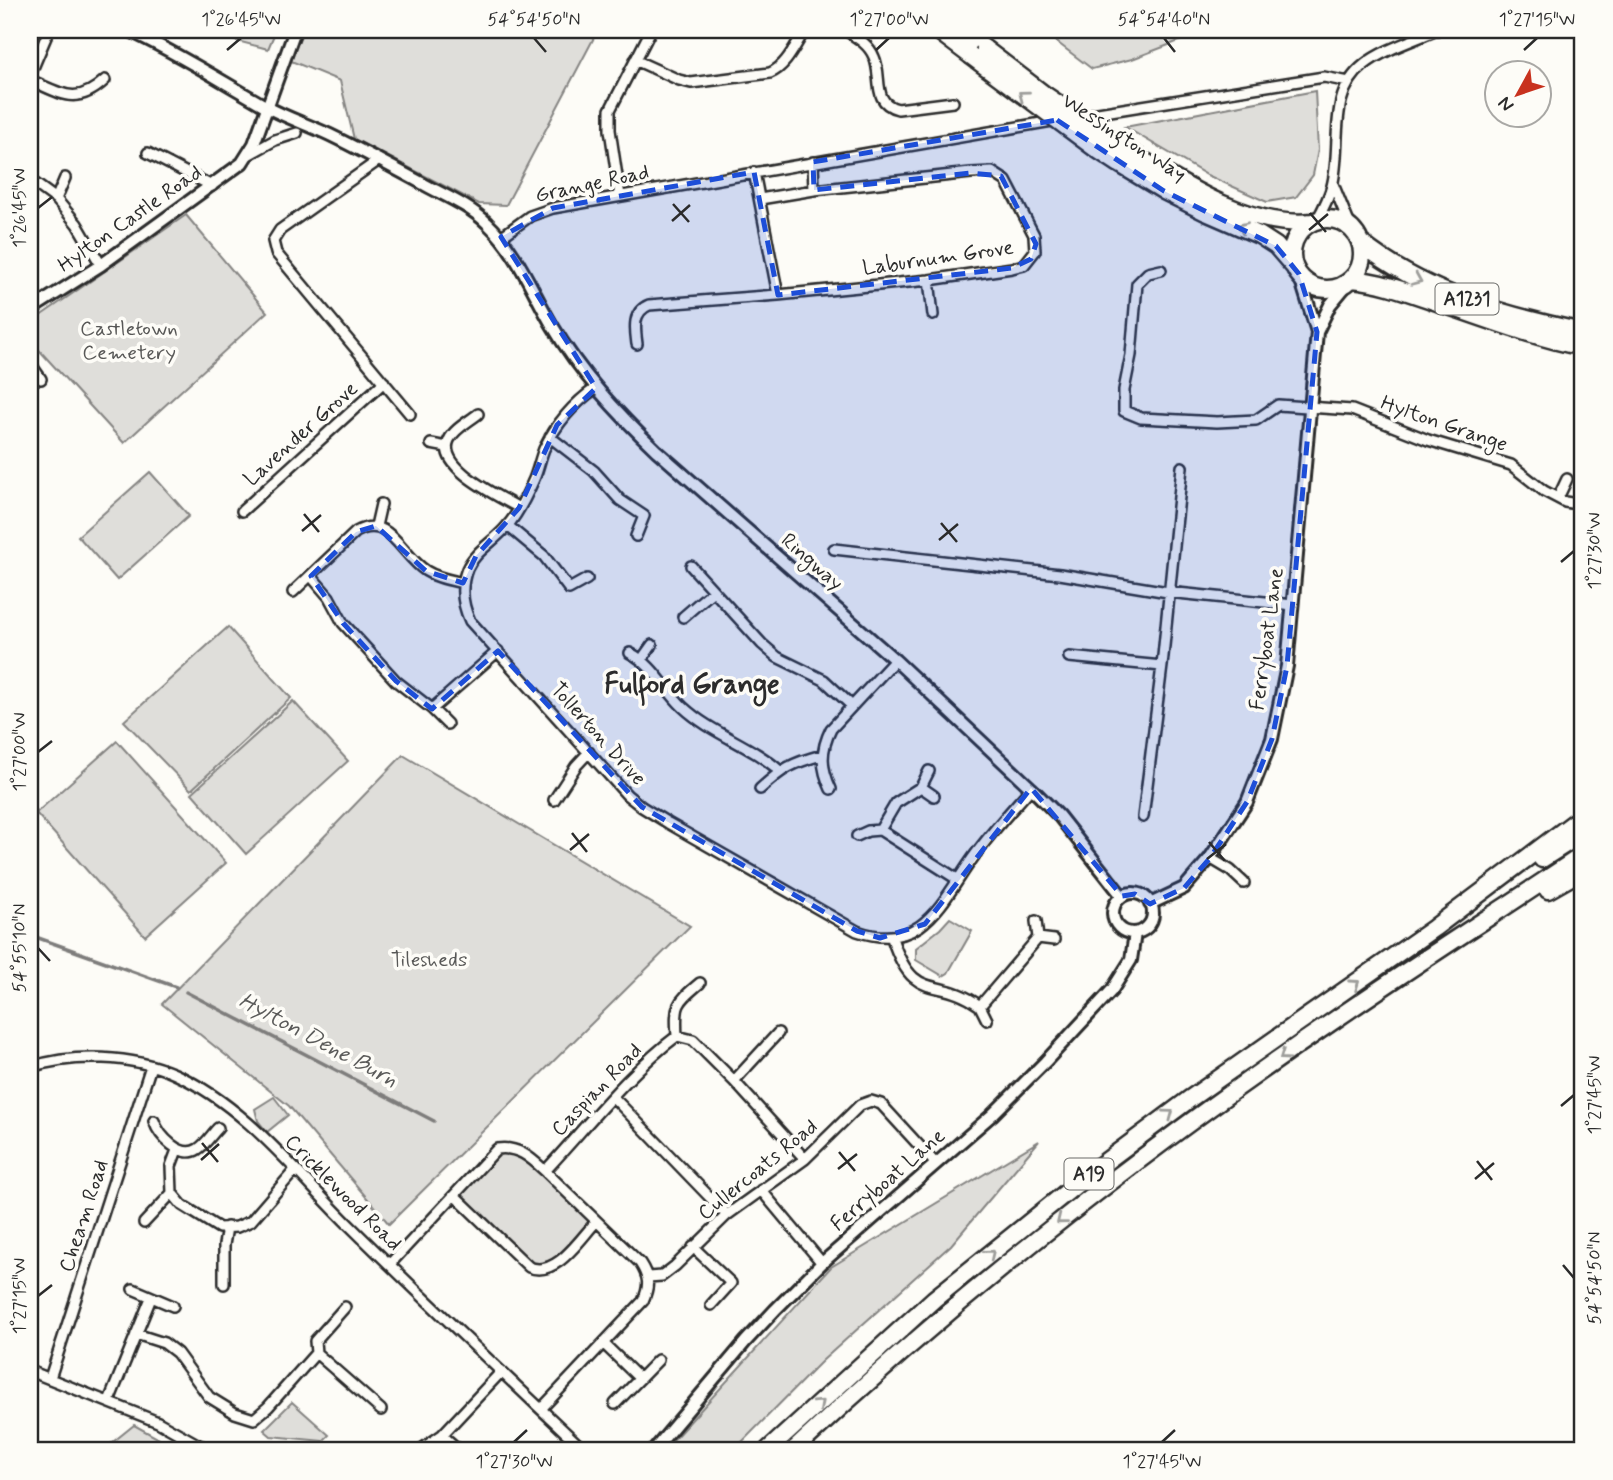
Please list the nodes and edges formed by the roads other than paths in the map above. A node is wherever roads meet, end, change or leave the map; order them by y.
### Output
1 (49, 30) edge
2 (128, 30) edge
3 (295, 30) edge
4 (651, 30) edge
5 (805, 30) edge
6 (845, 30) edge
7 (937, 30) edge
8 (960, 30) edge
9 (1437, 30) edge
10 (977, 52) junction
11 (635, 60) junction
12 (30, 77) edge
13 (105, 80) dead end
14 (1349, 82) junction
15 (953, 102) dead end
16 (268, 108) junction
17 (298, 133) dead end
18 (148, 153) dead end
19 (248, 155) junction
20 (1123, 157) junction
21 (379, 160) junction
22 (813, 162) junction
23 (754, 172) junction
24 (65, 178) dead end
25 (30, 180) edge
26 (1333, 184) junction
27 (212, 186) junction
28 (814, 190) junction
29 (620, 196) junction
30 (56, 199) junction
31 (760, 199) junction
32 (1315, 221) junction
33 (1351, 228) junction
34 (501, 237) junction
35 (1361, 243) junction
36 (101, 265) junction
37 (1161, 270) dead end
38 (1297, 271) junction
39 (929, 280) junction
40 (1351, 280) junction
41 (778, 295) junction
42 (30, 310) edge
43 (933, 314) dead end
44 (1317, 332) junction
45 (1583, 332) edge
46 (637, 344) dead end
47 (1583, 347) edge
48 (30, 363) edge
49 (41, 379) dead end
50 (384, 382) junction
51 (596, 388) junction
52 (1311, 409) junction
53 (410, 414) dead end
54 (478, 414) dead end
55 (551, 437) junction
56 (431, 444) dead end
57 (446, 447) junction
58 (1182, 467) dead end
59 (1567, 479) dead end
60 (1558, 498) junction
61 (381, 504) dead end
62 (1583, 505) edge
63 (519, 508) junction
64 (242, 511) dead end
65 (376, 526) junction
66 (508, 526) junction
67 (636, 536) dead end
68 (834, 549) dead end
69 (691, 566) dead end
70 (311, 576) junction
71 (587, 579) dead end
72 (463, 583) junction
73 (713, 591) junction
74 (293, 592) dead end
75 (1168, 592) junction
76 (1293, 605) junction
77 (683, 617) dead end
78 (652, 645) dead end
79 (498, 651) junction
80 (630, 653) dead end
81 (1069, 657) dead end
82 (642, 659) junction
83 (895, 660) junction
84 (1162, 666) junction
85 (852, 706) junction
86 (432, 709) junction
87 (447, 724) dead end
88 (589, 752) junction
89 (822, 755) junction
90 (780, 771) junction
91 (929, 771) dead end
92 (921, 787) junction
93 (1031, 788) junction
94 (760, 789) dead end
95 (831, 789) dead end
96 (934, 796) dead end
97 (554, 800) dead end
98 (1583, 816) edge
99 (1143, 817) dead end
100 (880, 830) junction
101 (1583, 833) edge
102 (857, 836) dead end
103 (1583, 855) edge
104 (1210, 858) junction
105 (1583, 870) edge
106 (957, 879) junction
107 (1244, 883) dead end
108 (1122, 896) junction
109 (1150, 904) junction
110 (1036, 921) dead end
111 (1434, 928) junction
112 (1135, 933) junction
113 (892, 937) junction
114 (1038, 938) junction
115 (1054, 940) dead end
116 (1442, 949) junction
117 (700, 983) dead end
118 (980, 1006) junction
119 (987, 1020) dead end
120 (778, 1033) dead end
121 (677, 1036) junction
122 (151, 1066) junction
123 (30, 1067) edge
124 (734, 1080) junction
125 (614, 1097) junction
126 (154, 1121) dead end
127 (218, 1128) dead end
128 (177, 1150) junction
129 (805, 1159) junction
130 (936, 1164) junction
131 (295, 1170) junction
132 (545, 1171) junction
133 (761, 1190) junction
134 (172, 1193) junction
135 (455, 1196) junction
136 (727, 1215) junction
137 (596, 1222) junction
138 (145, 1223) dead end
139 (227, 1227) junction
140 (693, 1247) junction
141 (390, 1264) junction
142 (822, 1264) junction
143 (648, 1277) junction
144 (224, 1284) dead end
145 (133, 1289) dead end
146 (151, 1298) junction
147 (711, 1305) dead end
148 (173, 1306) dead end
149 (345, 1307) dead end
150 (136, 1334) junction
151 (604, 1344) junction
152 (316, 1353) junction
153 (658, 1360) dead end
154 (30, 1371) edge
155 (501, 1372) junction
156 (50, 1378) junction
157 (639, 1378) junction
158 (109, 1402) junction
159 (615, 1404) dead end
160 (541, 1409) junction
161 (381, 1410) dead end
162 (442, 1435) junction
163 (196, 1448) edge
164 (212, 1450) edge
165 (420, 1450) edge
166 (459, 1450) edge
167 (584, 1450) edge
168 (654, 1450) edge
169 (768, 1450) edge
170 (794, 1450) edge

1 - 12 street
2 - 16 street
3 - 16 street, Hylton Castle Road
4 - 11 street
5 - 11 street
6 - 15 street
7 - 10 highway, Wessington Way
8 - 10 highway, Wessington Way
9 - 14 street
10 - 20 highway, Wessington Way, bridge
11 - 29 street
12 - 13 street
14 - 22 street, Grange Road
14 - 26 street
16 - 19 street, Hylton Castle Road
16 - 21 street
17 - 19 street, Hylton Castle Road
18 - 27 street
19 - 27 street, Hylton Castle Road
20 - 32 highway, Wessington Way
38 -> 20 highway, Wessington Way
21 - 34 street
21 - 50 street
22 - 23 street, Grange Road
22 - 28 street
23 - 29 street, Grange Road
23 - 31 street
24 - 30 street
25 - 30 street
26 - 32 street
26 - 33 street
27 - 36 street, Hylton Castle Road
28 - 31 street, Laburnum Grove
28 - 39 street, Laburnum Grove
29 - 34 street, Grange Road
30 - 36 street
31 - 41 street
32 - 33 highway, Wessington Way
32 - 38 highway
33 - 35 highway
34 - 51 street, Ringway
35 - 40 highway
35 -> 45 highway, A1231
36 - 42 street, Hylton Castle Road
37 - 52 street, Hylton Grange
38 - 40 highway, Wessington Way
38 - 44 street, Ferryboat Lane
39 - 41 street, Laburnum Grove
39 - 43 street
40 - 44 street, Ferryboat Lane
40 - 47 highway, Wessington Way / A1231
41 - 46 street, Laburnum Grove
44 - 52 street, Ferryboat Lane
48 - 49 street
50 - 53 street
50 - 64 street, Lavender Grove
51 - 55 street
51 - 83 street, Ringway
52 - 60 street, Hylton Grange
52 - 76 street, Ferryboat Lane
54 - 57 street
55 - 63 street
55 - 67 street
56 - 57 street
57 - 63 street
58 - 75 street
59 - 60 street
60 - 62 street, Hylton Grange
61 - 65 street
63 - 66 street
65 - 70 street
65 - 72 street
66 - 71 street
66 - 72 street
68 - 75 street
69 - 73 street
70 - 74 street
70 - 86 street
72 - 79 street, Tollerton Drive
73 - 77 street
73 - 85 street
75 - 76 street
75 - 84 street
76 - 104 street, Ferryboat Lane
78 - 82 street
79 - 86 street
79 - 88 street, Tollerton Drive
80 - 82 street
81 - 84 street
82 - 90 street
83 - 85 street
83 - 93 street, Ringway
84 - 99 street
85 - 89 street
86 - 87 street
88 - 97 street
88 - 113 street, Tollerton Drive
89 - 90 street
89 - 95 street
90 - 94 street
91 - 92 street
92 - 96 street
92 - 100 street
93 - 106 street
93 - 108 street, Ringway
98 - 111 highway
100 - 102 street
100 - 106 street
101 - 111 highway, A19
103 - 116 highway, A19
104 - 107 street
104 - 109 street, Ferryboat Lane
105 - 116 highway, A19
106 - 113 street
108 - 109 street
108 - 112 street
109 - 112 street
110 - 114 street
169 -> 111 highway, A19
112 - 130 street, Ferryboat Lane
113 - 118 street
114 - 115 street
114 - 118 street
116 -> 170 highway, A19
117 - 121 street
118 - 119 street
120 - 124 street
121 - 124 street
121 - 125 street, Caspian Road
122 - 123 street, Cricklewood Road
122 - 131 street, Cricklewood Road
122 - 156 street, Cheam Road
124 - 129 street
125 - 132 street, Caspian Road
125 - 136 street
126 - 128 street
127 - 128 street
128 - 134 street
129 - 130 street, Cullercoats Road
129 - 133 street, Cullercoats Road
130 - 142 street, Ferryboat Lane
131 - 139 street
131 - 141 street, Cricklewood Road
132 - 135 street
132 - 137 street
133 - 136 street, Cullercoats Road
133 - 142 street
134 - 138 street
134 - 139 street
135 - 137 street
135 - 141 street
136 - 140 street, Cullercoats Road
137 - 143 street
139 - 144 street
140 - 143 street, Cullercoats Road
140 - 147 street, Cullercoats Road
141 - 155 street, Cricklewood Road
142 - 168 street, Ferryboat Lane
143 - 151 street
145 - 146 street
146 - 148 street
146 - 150 street
149 - 152 street
150 - 152 street
150 - 158 street
151 - 157 street
151 - 160 street
152 - 161 street
153 - 157 street
154 - 156 street
155 - 160 street, Cricklewood Road
155 - 162 street
156 - 158 street
157 - 159 street
158 - 163 street
160 - 167 street, Cricklewood Road
162 - 165 street
162 - 166 street
163 - 164 street

